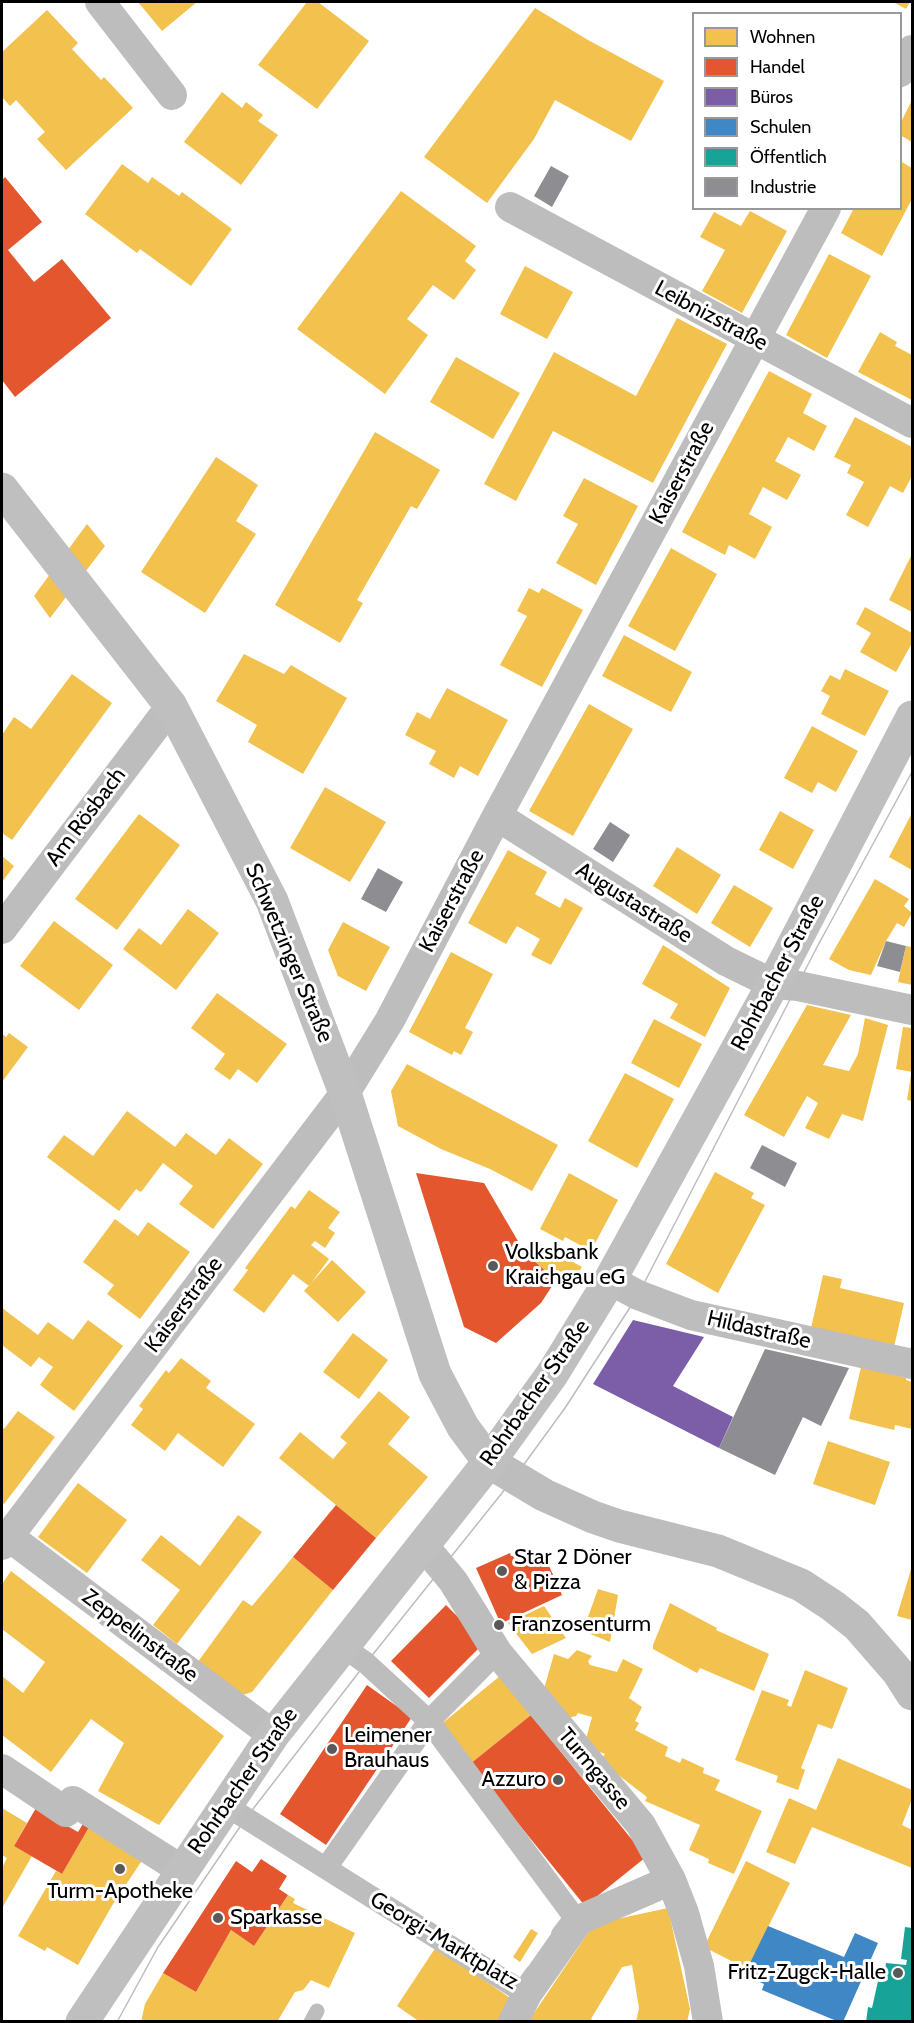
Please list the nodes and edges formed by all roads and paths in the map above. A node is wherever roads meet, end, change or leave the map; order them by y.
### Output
1 (100, 2) edge
2 (912, 50) edge
3 (902, 68) edge
4 (172, 95) dead end
5 (510, 207) dead end
6 (825, 210) edge
7 (754, 339) junction
8 (912, 423) edge
9 (2, 489) edge
10 (171, 706) junction
11 (912, 717) edge
12 (497, 816) junction
13 (2, 929) edge
14 (773, 984) junction
15 (912, 1010) edge
16 (345, 1093) junction
17 (610, 1281) junction
18 (912, 1364) edge
19 (489, 1462) junction
20 (5, 1540) edge
21 (423, 1545) junction
22 (342, 1646) junction
23 (496, 1652) junction
24 (912, 1691) edge
25 (429, 1721) junction
26 (273, 1735) junction
27 (2, 1769) edge
28 (225, 1805) junction
29 (182, 1869) junction
30 (326, 1869) junction
31 (671, 1880) junction
32 (81, 2022) edge
33 (513, 2022) edge
34 (708, 2022) edge

1 - 4 street
2 - 3 street
5 - 7 street, Leibnizstraße
6 - 7 street, Kaiserstraße
7 - 8 street, Leibnizstraße
7 - 12 street, Kaiserstraße
9 - 10 main road, Schwetzinger Straße
10 - 13 street, Am Rösbach
10 - 16 main road, Schwetzinger Straße
11 - 14 main road, Rohrbacher Straße
12 - 14 street, Augustastraße
12 - 16 street, Kaiserstraße
14 - 15 street, Augustastraße
14 - 17 main road, Rohrbacher Straße
16 - 19 main road, Schwetzinger Straße
16 - 20 street, Kaiserstraße
17 - 18 street, Hildastraße
17 - 19 main road, Rohrbacher Straße
19 - 21 main road, Rohrbacher Straße
19 - 24 street
20 - 26 street, Zeppelinstraße
21 - 22 main road, Rohrbacher Straße
21 - 23 street, Turmgasse
22 - 25 street, Georgi-Marktplatz
22 - 26 main road, Rohrbacher Straße
23 - 25 street
23 - 31 street, Turmgasse
25 - 30 street
25 - 30 street, Georgi-Marktplatz
26 - 28 main road, Rohrbacher Straße
27 - 29 street
28 - 29 main road, Rohrbacher Straße
28 - 30 street
29 - 32 main road, Rohrbacher Straße
31 - 33 street
31 - 34 street, Turmgasse

